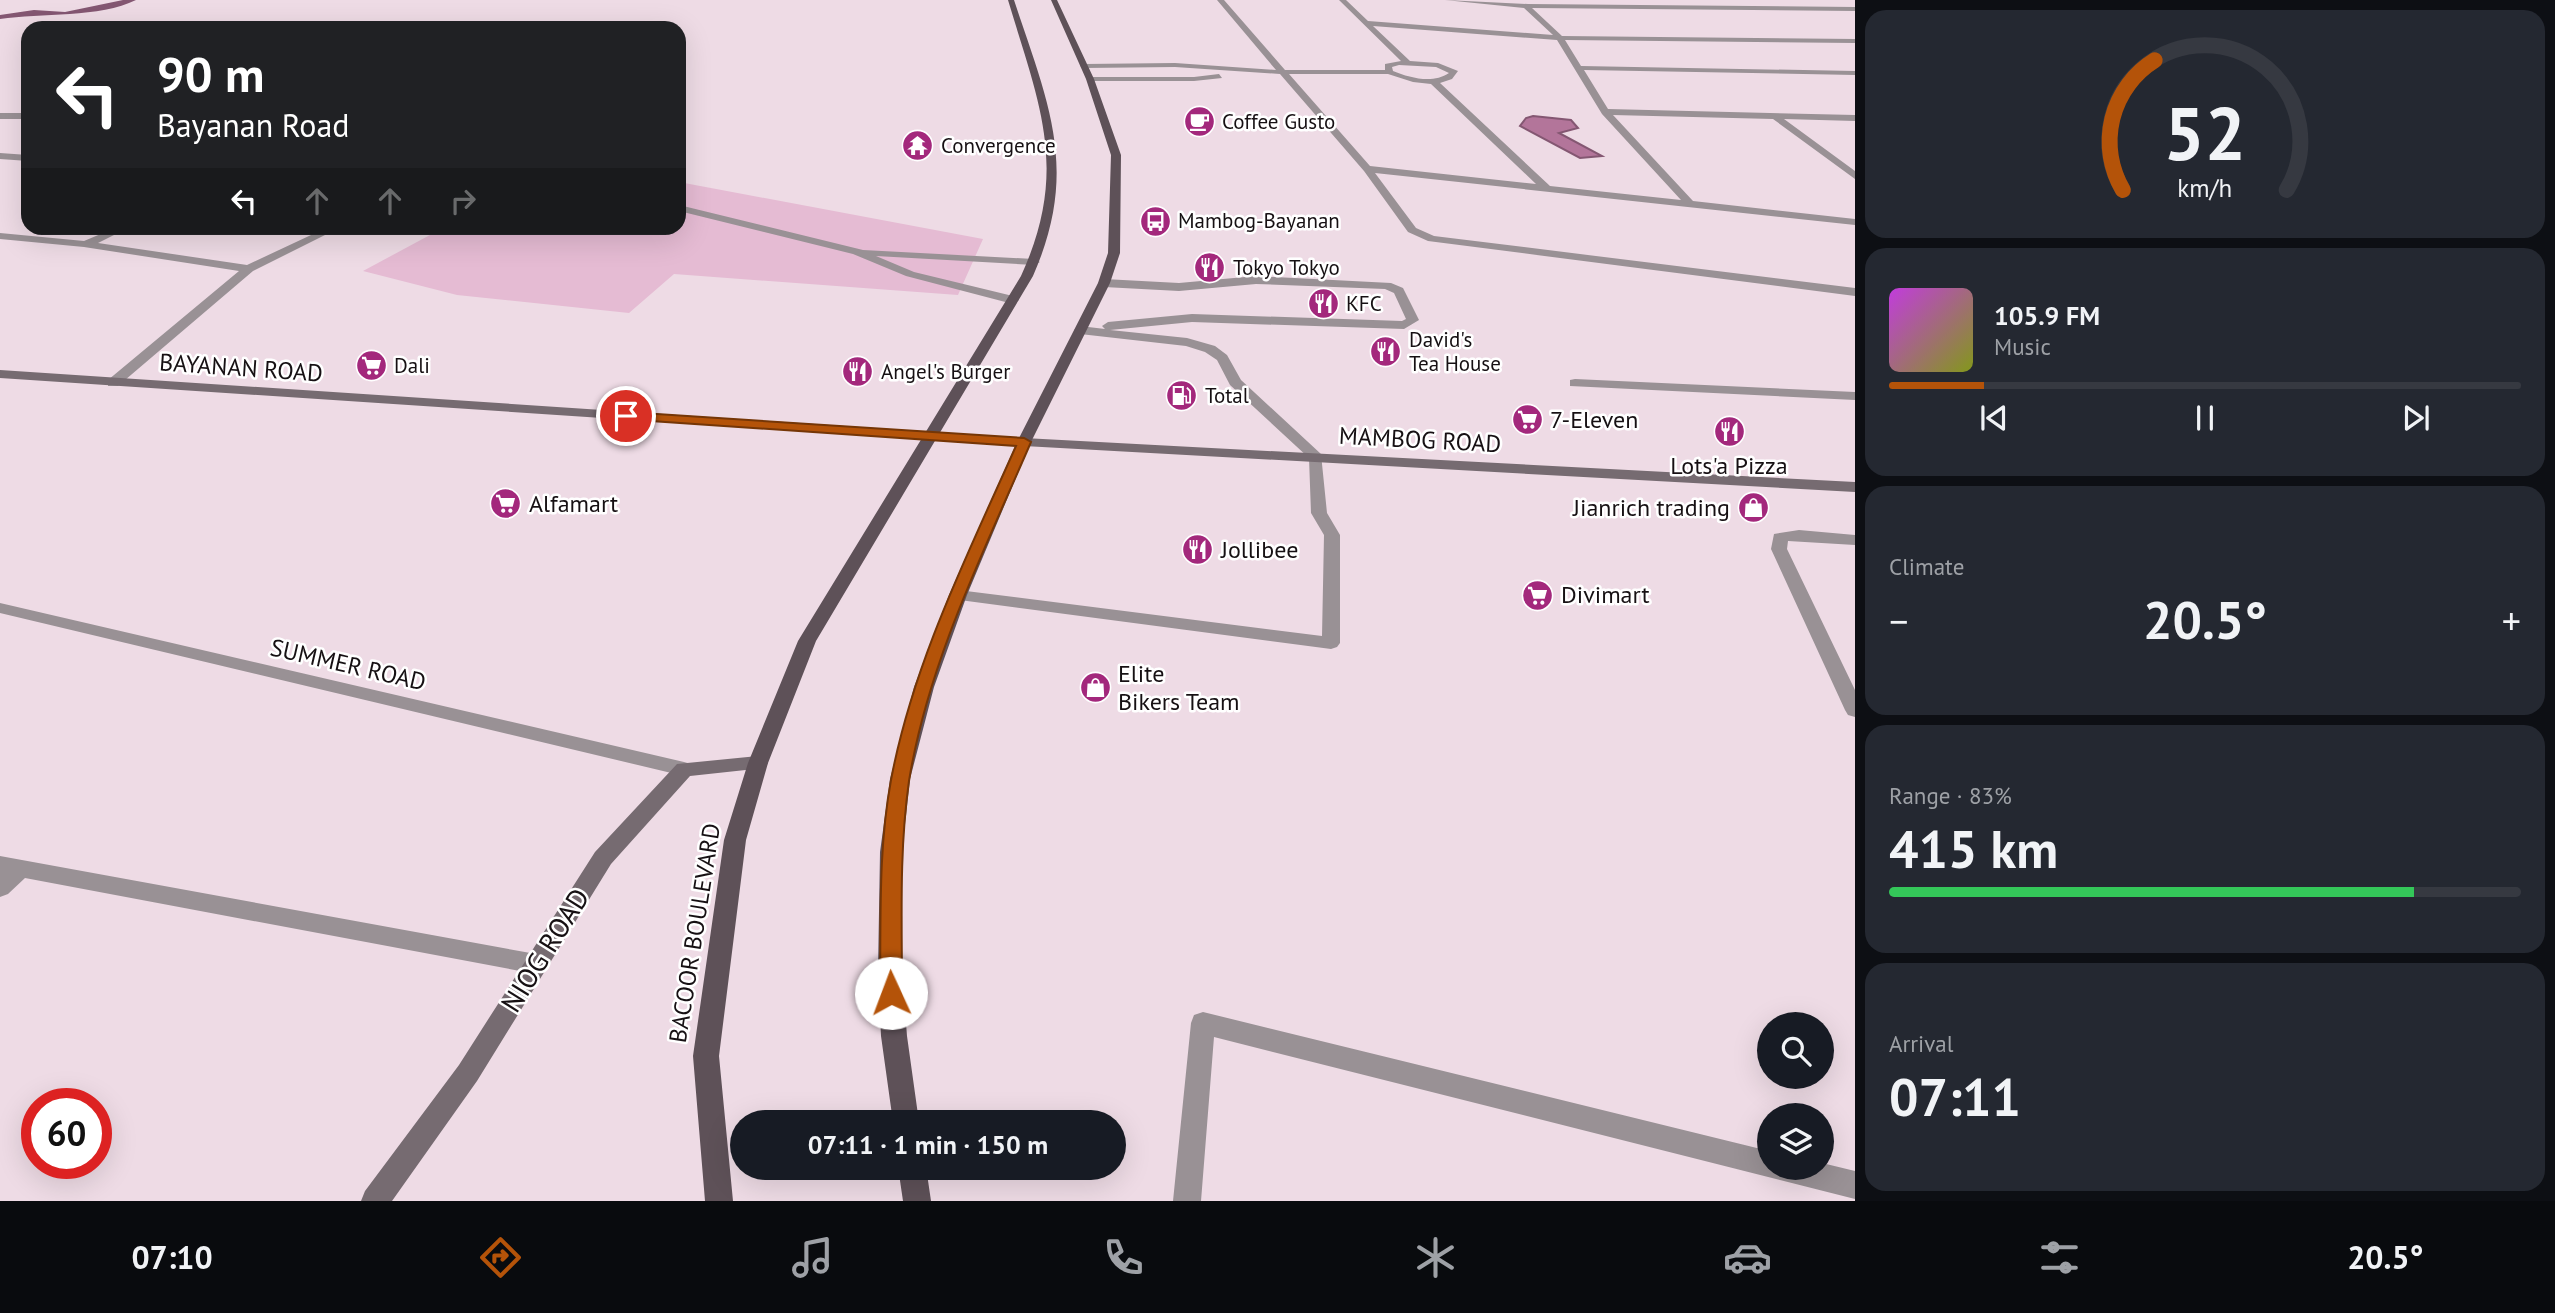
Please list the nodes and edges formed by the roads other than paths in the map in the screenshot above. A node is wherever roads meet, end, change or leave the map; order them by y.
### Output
1 (1011, 0) edge
2 (1054, 0) edge
3 (1220, 0) edge
4 (1342, 0) edge
5 (1448, 0) edge
6 (1846, 0) edge
7 (1524, 3) edge
8 (1855, 3) edge
9 (1855, 9) edge
10 (1365, 23) junction
11 (1560, 37) junction
12 (1855, 41) edge
13 (1407, 62) junction
14 (1084, 66) junction
15 (1581, 68) junction
16 (1252, 72) junction
17 (1284, 72) junction
18 (1389, 72) junction
19 (1855, 73) edge
20 (1090, 79) junction
21 (1433, 81) junction
22 (1605, 112) junction
23 (0, 116) edge
24 (21, 116) edge
25 (1776, 117) junction
26 (1855, 118) edge
27 (0, 156) edge
28 (21, 158) edge
29 (1367, 169) junction
30 (1855, 176) edge
31 (1546, 188) junction
32 (1690, 204) junction
33 (686, 210) edge
34 (1855, 222) edge
35 (106, 235) edge
36 (319, 235) edge
37 (0, 236) edge
38 (84, 244) junction
39 (857, 252) junction
40 (1034, 262) junction
41 (249, 269) junction
42 (1104, 283) junction
43 (1855, 292) edge
44 (1013, 300) junction
45 (1080, 330) junction
46 (0, 374) edge
47 (113, 383) junction
48 (1575, 383) dead end
49 (1855, 396) edge
50 (931, 435) junction
51 (1024, 442) junction
52 (1316, 457) junction
53 (1855, 487) edge
54 (1855, 540) edge
55 (957, 595) junction
56 (0, 608) edge
57 (1855, 710) edge
58 (758, 763) junction
59 (684, 769) junction
60 (10, 867) edge
61 (0, 888) edge
62 (536, 964) junction
63 (904, 1110) edge
64 (1757, 1161) edge
65 (914, 1180) edge
66 (1834, 1180) edge
67 (1855, 1185) edge
68 (375, 1201) edge
69 (719, 1201) edge
70 (917, 1201) edge
71 (1187, 1201) edge

1 - 40 main road, BACOOR BOULEVARD
2 - 14 main road
3 - 17 street
4 - 10 street
5 - 7 street
6 - 8 street
7 - 9 street
7 - 11 street
10 - 11 street
10 - 13 street
11 - 12 street
11 - 15 street
13 - 18 street
13 - 21 street
14 - 16 street
14 - 20 main road
15 - 19 street
15 - 22 street
16 - 17 street
16 - 20 street
17 - 18 street
17 - 29 street
18 - 21 street
20 - 42 main road
21 - 31 street
22 - 25 street
22 - 32 street
23 - 24 street
25 - 26 street
25 - 30 street
27 - 28 street
29 - 31 street
29 - 43 street
31 - 32 street
32 - 34 street
33 - 39 street
35 - 38 street
36 - 41 street
37 - 38 street
38 - 41 street
39 - 40 street
39 - 44 street
40 - 44 main road, BACOOR BOULEVARD
41 - 47 street
42 - 45 main road
42 - 45 street
44 - 50 main road, BACOOR BOULEVARD
45 - 51 main road
45 - 52 street
46 - 47 main road, BAYANAN ROAD
47 - 50 main road, BAYANAN ROAD
48 - 49 street
50 - 51 main road, BAYANAN ROAD
50 - 58 main road, BACOOR BOULEVARD
51 - 52 main road, MAMBOG ROAD
51 - 55 main road
52 - 53 main road, MAMBOG ROAD
52 - 55 street
54 - 57 street
55 - 63 main road
56 - 59 street, SUMMER ROAD
58 - 59 main road
58 - 69 main road, BACOOR BOULEVARD
59 - 62 main road, NIOG ROAD
60 - 61 street
60 - 62 street
62 - 68 main road, NIOG ROAD
64 - 71 street
65 - 70 main road
66 - 67 street

